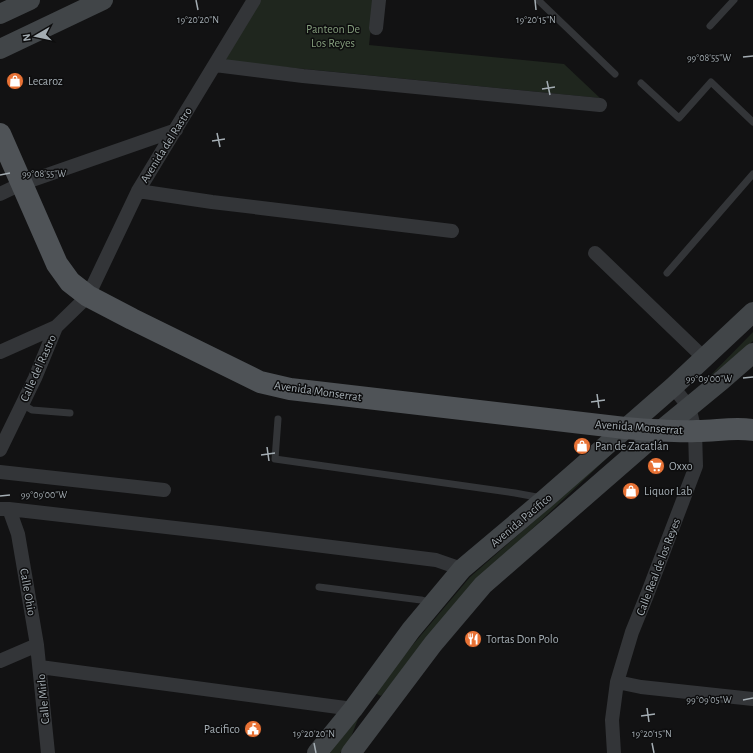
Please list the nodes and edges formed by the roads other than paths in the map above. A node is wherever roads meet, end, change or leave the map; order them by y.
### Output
1 (30, 0) edge
2 (103, 0) edge
3 (254, 0) edge
4 (379, 0) edge
5 (538, 0) edge
6 (734, 0) edge
7 (0, 14) edge
8 (710, 26) dead end
9 (376, 28) dead end
10 (0, 49) edge
11 (216, 64) junction
12 (615, 74) dead end
13 (641, 83) dead end
14 (600, 105) dead end
15 (753, 122) edge
16 (176, 130) junction
17 (0, 134) edge
18 (753, 174) edge
19 (21, 184) junction
20 (138, 191) junction
21 (0, 194) edge
22 (452, 230) dead end
23 (595, 253) dead end
24 (667, 273) dead end
25 (88, 296) junction
26 (753, 312) edge
27 (56, 327) junction
28 (0, 352) edge
29 (753, 352) edge
30 (704, 358) junction
31 (673, 386) junction
32 (22, 404) junction
33 (689, 407) junction
34 (70, 413) dead end
35 (278, 419) dead end
36 (625, 428) junction
37 (753, 430) edge
38 (660, 431) junction
39 (696, 432) junction
40 (0, 450) edge
41 (0, 472) edge
42 (164, 490) dead end
43 (545, 499) junction
44 (4, 509) edge
45 (462, 570) junction
46 (319, 587) dead end
47 (434, 604) junction
48 (37, 645) junction
49 (0, 661) edge
50 (40, 667) junction
51 (617, 682) junction
52 (753, 700) edge
53 (357, 703) junction
54 (379, 714) junction
55 (48, 753) edge
56 (316, 753) edge
57 (351, 753) edge
58 (614, 753) edge

1 - 7 street
2 - 10 street
3 - 11 street, Avenida del Rastro
4 - 9 street
5 - 12 lane
6 - 8 lane
11 - 14 street
11 - 16 street, Avenida del Rastro
13 - 15 lane
16 - 19 street
16 - 20 street, Avenida del Rastro
17 - 19 main road, Avenida Monserrat
18 - 24 lane
19 - 21 street
19 - 25 main road, Avenida Monserrat
20 - 22 street
20 - 25 street, Avenida del Rastro
23 - 30 street
25 - 27 street, Calle del Rastro
25 - 36 main road, Avenida Monserrat
26 - 30 street, Avenida Pacífico
27 - 28 street
27 - 32 street, Calle del Rastro
29 - 33 street, Avenida Pacífico
30 - 31 street, Avenida Pacífico
31 - 33 street, Calle Real de los Reyes
31 - 36 street, Avenida Pacífico
32 - 34 lane
32 - 40 street, Calle del Rastro
33 - 38 street, Avenida Pacífico
33 - 39 street, Calle Real de los Reyes
35 - 43 lane
36 - 38 main road, Avenida Monserrat
36 - 43 street, Avenida Pacífico
37 - 39 main road, Avenida Monserrat
38 - 39 main road, Avenida Monserrat
38 - 54 street, Avenida Pacífico
39 - 51 street, Calle Real de los Reyes
41 - 42 street
43 - 45 street, Avenida Pacífico
44 - 45 street
44 - 48 street, Calle Ohio
45 - 47 street, Avenida Pacífico
46 - 47 lane
47 - 53 street, Avenida Pacífico
48 - 49 street
48 - 50 street, Calle Mirlo
50 - 53 street
50 - 55 street, Calle Mirlo
51 - 52 street
51 - 58 street, Calle Real de los Reyes
53 - 54 street
53 - 56 street, Avenida Pacífico
54 - 57 street, Avenida Pacífico

